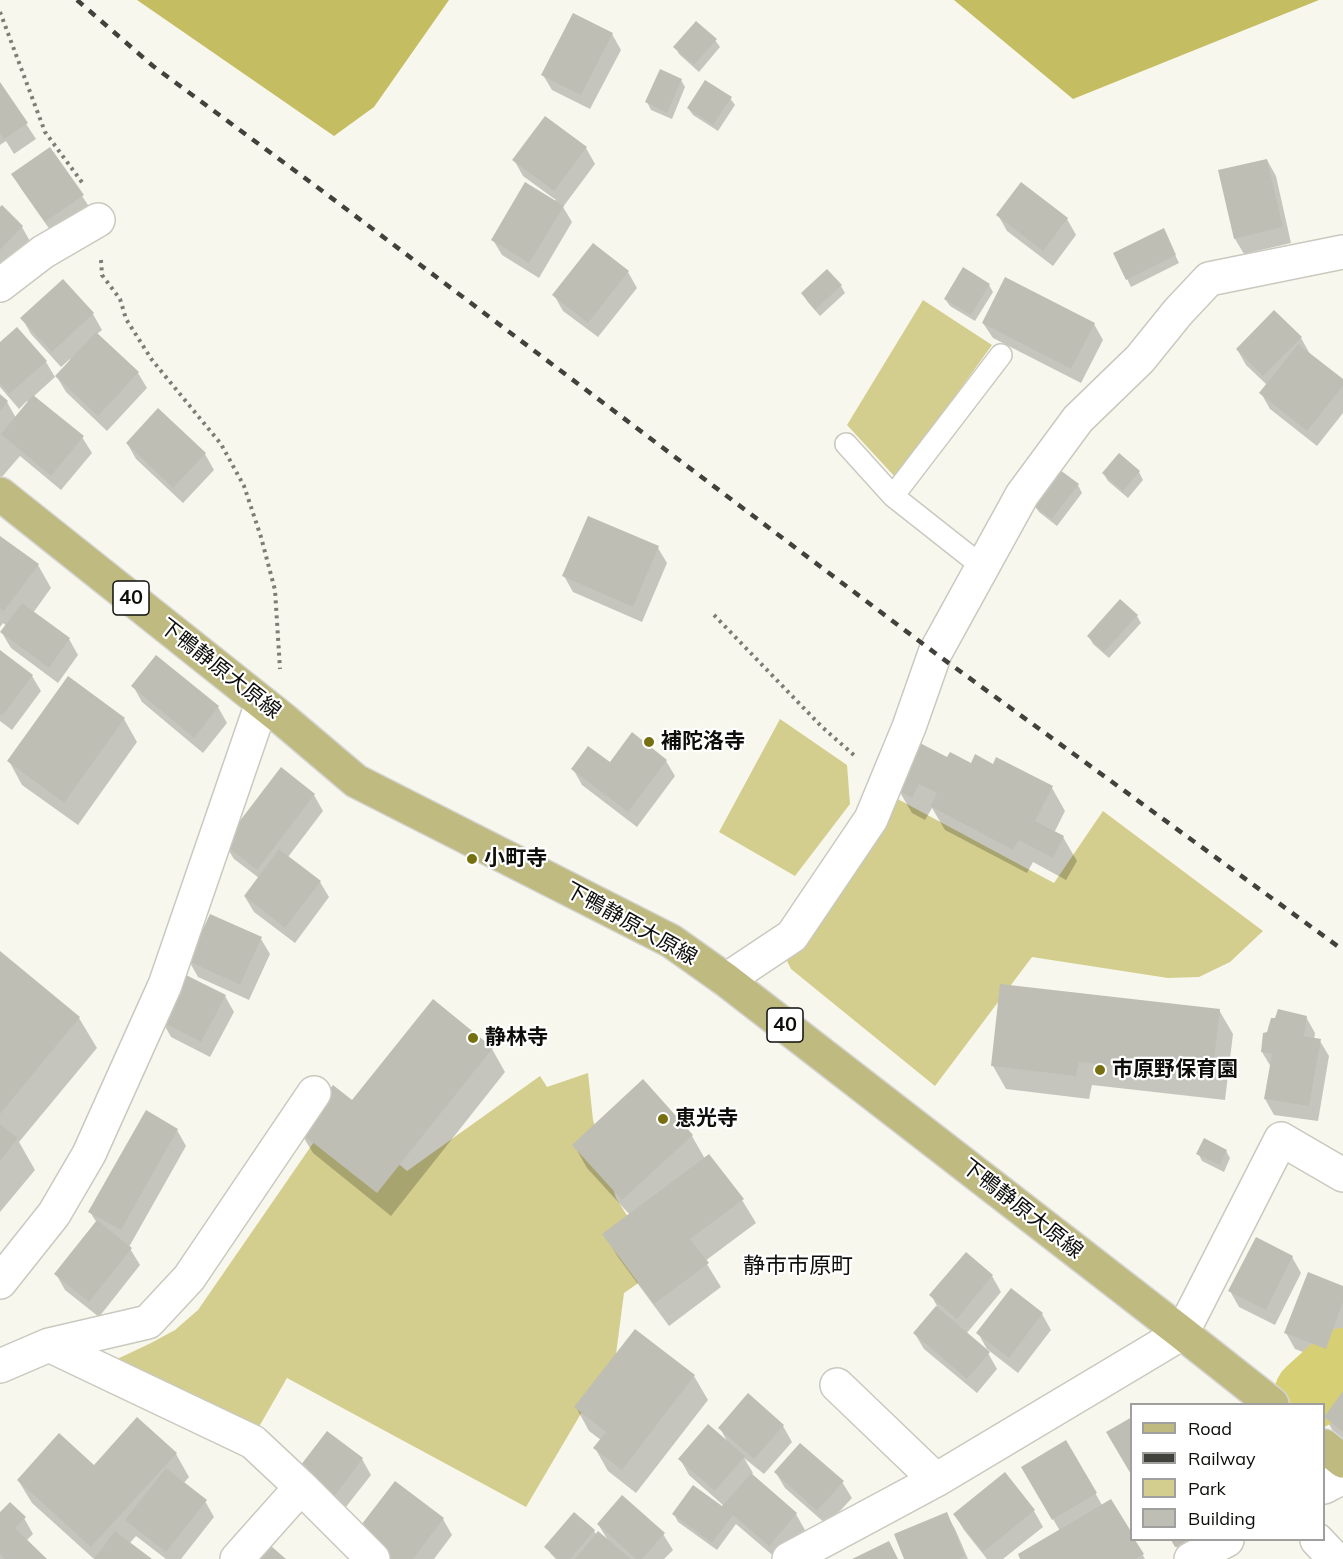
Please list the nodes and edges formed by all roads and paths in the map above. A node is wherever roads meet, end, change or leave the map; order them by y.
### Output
1 (0, 12) edge
2 (98, 220) junction
3 (1343, 252) edge
4 (0, 285) edge
5 (1001, 355) dead end
6 (846, 444) dead end
7 (0, 494) edge
8 (893, 496) junction
9 (982, 567) junction
10 (714, 615) dead end
11 (273, 711) junction
12 (885, 784) junction
13 (726, 980) junction
14 (314, 1093) dead end
15 (1343, 1175) edge
16 (0, 1282) edge
17 (1182, 1333) junction
18 (49, 1345) junction
19 (0, 1366) edge
20 (837, 1385) dead end
21 (1271, 1403) edge
22 (1325, 1448) edge
23 (1343, 1461) edge
24 (1343, 1477) edge
25 (936, 1480) junction
26 (1325, 1486) edge
27 (301, 1487) junction
28 (1223, 1541) edge
29 (237, 1559) edge
30 (373, 1559) edge
31 (789, 1559) edge
32 (1191, 1559) edge

1 - 2 path
2 - 4 street
2 - 11 path
3 - 9 street
5 - 8 lane
6 - 8 lane
7 - 11 main road, 下鴨静原大原線 / 40
8 - 9 lane
9 - 12 street
10 - 12 path
11 - 13 main road, 下鴨静原大原線 / 40
11 - 16 street
12 - 13 street
13 - 17 main road, 下鴨静原大原線 / 40
14 - 18 street
15 - 17 street
17 - 21 main road, 下鴨静原大原線 / 40
17 - 25 street
18 - 19 street
18 - 27 street
20 - 25 street
22 - 23 main road
24 - 26 street
25 - 31 street
27 - 29 street
27 - 30 street
28 - 32 street

